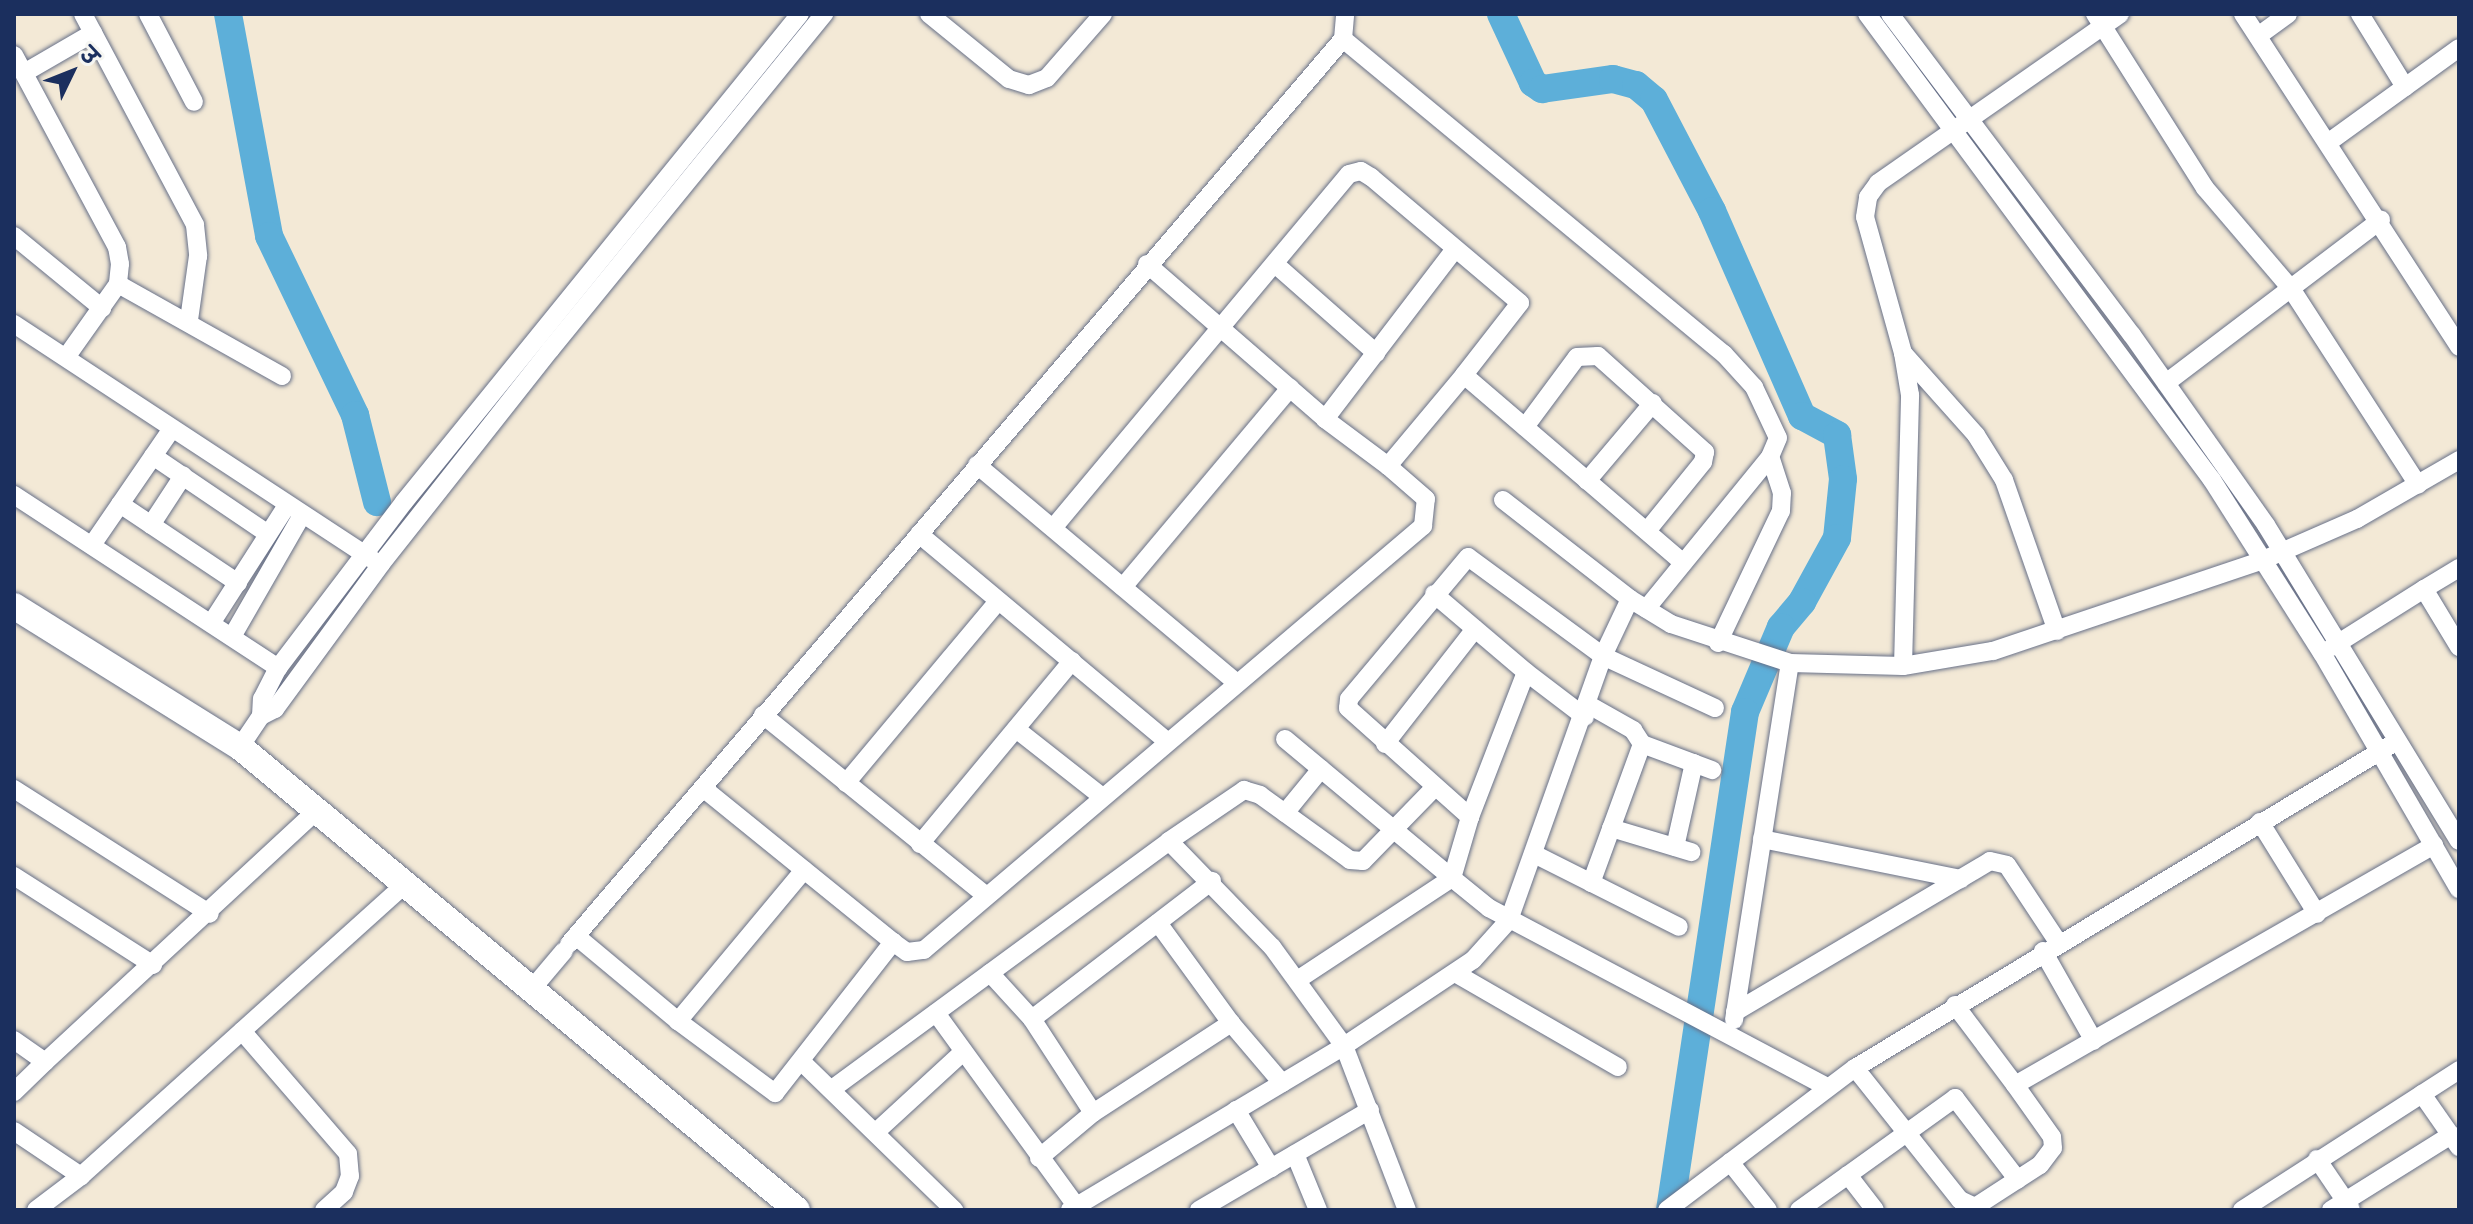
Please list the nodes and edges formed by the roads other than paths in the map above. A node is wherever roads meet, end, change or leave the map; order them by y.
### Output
1 (83, 14) edge
2 (148, 14) edge
3 (800, 14) edge
4 (824, 14) edge
5 (929, 14) edge
6 (1103, 14) edge
7 (1345, 14) edge
8 (1867, 14) edge
9 (1890, 14) edge
10 (2120, 14) edge
11 (2243, 14) edge
12 (2288, 14) edge
13 (2360, 14) edge
14 (2100, 20) edge
15 (93, 33) junction
16 (2258, 36) junction
17 (1343, 39) junction
18 (2459, 48) edge
19 (14, 55) edge
20 (24, 73) junction
21 (2405, 87) junction
22 (194, 102) dead end
23 (1972, 121) junction
24 (1954, 130) junction
25 (2329, 142) junction
26 (2381, 220) junction
27 (14, 236) edge
28 (1455, 249) junction
29 (1147, 264) junction
30 (1275, 264) junction
31 (118, 284) junction
32 (2292, 290) junction
33 (102, 308) junction
34 (189, 320) junction
35 (14, 324) edge
36 (1222, 329) junction
37 (2459, 347) edge
38 (1376, 353) junction
39 (1903, 353) junction
40 (67, 356) junction
41 (1464, 375) junction
42 (282, 376) dead end
43 (2166, 383) junction
44 (1290, 388) junction
45 (1653, 403) junction
46 (1325, 419) junction
47 (1525, 427) junction
48 (171, 430) junction
49 (153, 456) junction
50 (1770, 457) junction
51 (2459, 460) edge
52 (977, 465) junction
53 (1388, 466) junction
54 (183, 476) junction
55 (1587, 481) junction
56 (2418, 485) junction
57 (14, 495) edge
58 (1503, 500) dead end
59 (120, 504) junction
60 (295, 510) junction
61 (151, 525) junction
62 (1053, 528) junction
63 (1647, 531) junction
64 (268, 534) junction
65 (919, 534) junction
66 (92, 545) junction
67 (2285, 552) junction
68 (373, 560) junction
69 (2263, 560) junction
70 (1682, 562) junction
71 (2459, 568) edge
72 (238, 583) junction
73 (1123, 587) junction
74 (2424, 589) junction
75 (1434, 594) junction
76 (998, 601) junction
77 (1638, 604) junction
78 (14, 606) edge
79 (212, 622) junction
80 (1475, 629) junction
81 (2057, 631) junction
82 (233, 635) junction
83 (2340, 642) junction
84 (1724, 644) junction
85 (2459, 647) edge
86 (2322, 653) junction
87 (1603, 656) junction
88 (1072, 661) junction
89 (1783, 662) junction
90 (1903, 666) junction
91 (278, 668) junction
92 (1526, 672) junction
93 (1237, 683) junction
94 (1715, 708) dead end
95 (1587, 711) junction
96 (763, 715) junction
97 (261, 716) junction
98 (1016, 729) junction
99 (1285, 739) dead end
100 (1167, 741) junction
101 (2398, 741) junction
102 (1385, 744) junction
103 (1642, 744) junction
104 (240, 747) junction
105 (2380, 750) junction
106 (1321, 769) junction
107 (846, 783) junction
108 (1435, 787) junction
109 (703, 788) junction
110 (14, 789) edge
111 (1101, 796) junction
112 (316, 811) junction
113 (1285, 813) junction
114 (1470, 817) junction
115 (2260, 822) junction
116 (1611, 828) junction
117 (1395, 830) junction
118 (2457, 833) edge
119 (1762, 839) junction
120 (1169, 841) junction
121 (920, 844) junction
122 (2434, 845) junction
123 (1534, 854) junction
124 (804, 870) junction
125 (14, 876) edge
126 (1452, 878) junction
127 (1961, 879) junction
128 (1212, 881) junction
129 (1591, 883) junction
130 (404, 885) junction
131 (2459, 889) edge
132 (984, 894) junction
133 (210, 914) junction
134 (2317, 914) junction
135 (1509, 920) junction
136 (1158, 923) junction
137 (1679, 927) dead end
138 (893, 942) junction
139 (570, 944) junction
140 (2050, 947) junction
141 (153, 965) junction
142 (990, 973) junction
143 (1455, 973) junction
144 (1299, 979) junction
145 (531, 990) junction
146 (1955, 1005) junction
147 (1735, 1012) junction
148 (936, 1013) junction
149 (1032, 1019) junction
150 (678, 1021) junction
151 (1231, 1023) junction
152 (242, 1031) junction
153 (1731, 1036) junction
154 (14, 1040) edge
155 (2094, 1041) junction
156 (1344, 1046) junction
157 (963, 1052) junction
158 (45, 1062) junction
159 (803, 1063) junction
160 (1618, 1067) dead end
161 (1855, 1068) junction
162 (2459, 1070) edge
163 (1282, 1083) junction
164 (2015, 1085) junction
165 (1827, 1087) junction
166 (832, 1089) junction
167 (14, 1092) edge
168 (2422, 1094) junction
169 (1236, 1110) junction
170 (1370, 1110) junction
171 (1093, 1113) junction
172 (14, 1131) edge
173 (877, 1131) junction
174 (1906, 1132) junction
175 (2455, 1141) edge
176 (1295, 1154) junction
177 (1039, 1158) junction
178 (2317, 1159) junction
179 (1730, 1162) junction
180 (1271, 1168) junction
181 (1848, 1175) junction
182 (81, 1176) junction
183 (2018, 1180) junction
184 (1673, 1206) edge
185 (2342, 1207) edge
186 (1073, 1208) edge
187 (36, 1210) edge
188 (324, 1210) edge
189 (797, 1210) edge
190 (954, 1210) edge
191 (1200, 1210) edge
192 (1318, 1210) edge
193 (1407, 1210) edge
194 (1768, 1210) edge
195 (1799, 1210) edge
196 (1875, 1210) edge
197 (2242, 1210) edge

1 - 15 street
2 - 22 street
3 - 68 street
4 - 68 street
5 - 6 street
7 - 17 street
8 - 24 street
9 - 23 street
10 - 14 street
11 - 16 street
12 - 16 street
13 - 21 street
14 - 23 street
14 - 32 street
15 - 20 street
15 - 34 street
16 - 25 street
17 - 29 street
17 - 50 street
18 - 21 street
19 - 20 street
20 - 31 street
21 - 25 street
23 - 24 street
23 - 43 street
24 - 39 street
24 - 69 street
25 - 26 street
26 - 32 street
26 - 37 street
27 - 33 street
28 - 30 street
28 - 38 street
28 - 41 street
29 - 36 street
29 - 52 street
30 - 36 street
30 - 38 street
31 - 33 street
31 - 34 street
32 - 43 street
32 - 56 street
33 - 40 street
34 - 42 street
35 - 40 street
36 - 44 street
36 - 62 street
38 - 46 street
39 - 81 street
39 - 90 street
40 - 48 street
41 - 47 street
41 - 53 street
43 - 67 street
44 - 46 street
44 - 73 street
45 - 47 street
45 - 55 street
45 - 63 street
46 - 53 street
47 - 55 street
48 - 49 street
48 - 60 street
49 - 54 street
49 - 59 street
50 - 70 street
50 - 84 street
51 - 56 street
52 - 62 street
52 - 65 street
53 - 93 street
54 - 61 street
54 - 64 street
55 - 63 street
56 - 67 street
57 - 66 street
58 - 77 street
59 - 61 street
59 - 66 street
60 - 64 street
60 - 68 street
60 - 82 street
61 - 72 street
62 - 73 street
63 - 70 street
64 - 72 street
65 - 76 street
65 - 96 street
66 - 79 street
67 - 69 street
67 - 83 street
68 - 91 street
68 - 97 street
69 - 81 street
69 - 86 street
70 - 77 street
71 - 74 street
72 - 79 street
73 - 93 street
74 - 83 street
74 - 85 street
75 - 80 street
75 - 87 street
75 - 102 street
76 - 88 street
76 - 107 street
77 - 84 street
77 - 87 street
78 - 104 main road
79 - 82 street
80 - 92 street
80 - 102 street
81 - 90 street
82 - 91 street
83 - 86 street
83 - 101 street
84 - 89 street
86 - 105 street
87 - 94 street
87 - 95 street
88 - 98 street
88 - 100 street
89 - 90 street
89 - 119 street
91 - 97 street
92 - 95 street
92 - 114 street
93 - 100 street
95 - 103 street
95 - 123 street
96 - 107 street
96 - 109 street
97 - 104 street
98 - 111 street
98 - 121 street
99 - 106 street
100 - 111 street
101 - 105 street
101 - 118 street
102 - 108 street
103 - 116 street
103 - 116 street
104 - 112 main road
105 - 115 street
105 - 122 street
106 - 113 street
106 - 117 street
107 - 121 street
108 - 114 street
108 - 117 street
109 - 124 street
109 - 139 street
110 - 133 street
111 - 132 street
112 - 130 main road
112 - 133 street
113 - 117 street
113 - 120 street
114 - 126 street
115 - 134 street
115 - 140 street
116 - 129 street
117 - 126 street
119 - 127 street
119 - 147 street
120 - 128 street
120 - 142 street
121 - 132 street
122 - 131 street
122 - 134 street
123 - 129 street
123 - 135 street
124 - 138 street
124 - 150 street
125 - 141 street
126 - 135 street
126 - 144 street
127 - 140 street
127 - 147 street
128 - 136 street
128 - 144 street
129 - 137 street
130 - 145 main road
130 - 152 street
132 - 138 street
133 - 141 street
134 - 155 street
135 - 143 street
135 - 153 street
136 - 149 street
136 - 151 street
138 - 159 street
139 - 145 street
139 - 150 street
140 - 146 street
140 - 155 street
141 - 158 street
142 - 148 street
142 - 149 street
143 - 156 street
143 - 160 street
144 - 156 street
145 - 189 main road
146 - 161 street
146 - 164 street
147 - 153 street
148 - 157 street
148 - 166 street
149 - 171 street
150 - 159 street
151 - 163 street
151 - 171 street
152 - 182 street
152 - 188 street
153 - 165 street
154 - 158 street
155 - 164 street
156 - 163 street
156 - 170 street
157 - 173 street
157 - 177 street
158 - 167 street
159 - 166 street
161 - 165 street
161 - 174 street
162 - 168 street
163 - 169 street
164 - 183 street
165 - 179 street
166 - 173 street
168 - 175 street
168 - 178 street
169 - 180 street
169 - 186 street
170 - 176 street
170 - 193 street
171 - 177 street
172 - 182 street
173 - 190 street
174 - 181 street
174 - 183 street
174 - 183 street
175 - 185 street
176 - 180 street
176 - 192 street
177 - 186 street
178 - 185 street
178 - 197 street
179 - 184 street
179 - 194 street
180 - 191 street
181 - 195 street
181 - 196 street
182 - 187 street

